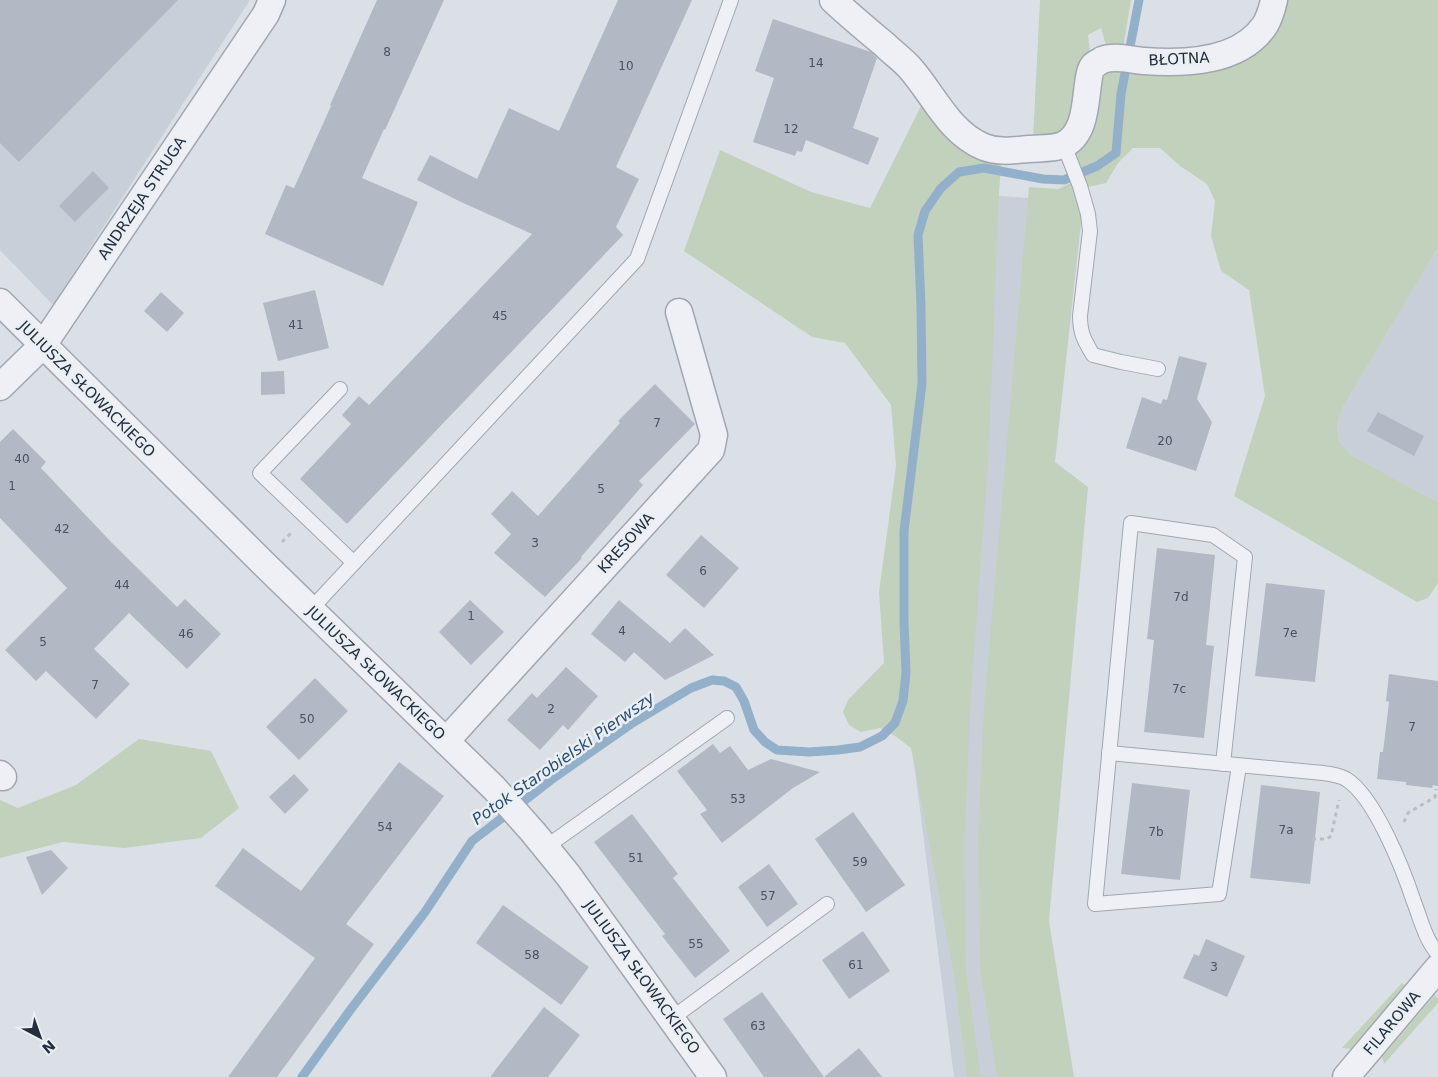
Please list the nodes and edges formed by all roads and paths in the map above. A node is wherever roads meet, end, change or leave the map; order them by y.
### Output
1 (272, 0) edge
2 (732, 0) edge
3 (833, 0) edge
4 (1274, 0) edge
5 (1067, 153) junction
6 (0, 302) edge
7 (679, 312) dead end
8 (43, 345) junction
9 (1158, 369) dead end
10 (0, 387) edge
11 (340, 389) dead end
12 (306, 517) junction
13 (263, 563) junction
14 (354, 563) junction
15 (311, 609) junction
16 (727, 718) dead end
17 (446, 741) junction
18 (1109, 753) junction
19 (1223, 764) junction
20 (1238, 766) junction
21 (1436, 790) dead end
22 (1341, 792) dead end
23 (540, 839) junction
24 (1312, 839) dead end
25 (1389, 840) junction
26 (827, 904) dead end
27 (1438, 954) edge
28 (1438, 968) edge
29 (672, 1019) junction
30 (713, 1077) edge
31 (1346, 1077) edge

1 - 8 street, ANDRZEJA STRUGA
2 - 14 lane
3 - 5 street
4 - 5 street, BŁOTNA
5 - 9 lane
6 - 8 street, JULIUSZA SŁOWACKIEGO
7 - 17 street, KRESOWA
8 - 10 street, ANDRZEJA STRUGA
8 - 13 street, JULIUSZA SŁOWACKIEGO
11 - 12 lane
12 - 13 path
12 - 14 lane
13 - 15 street, JULIUSZA SŁOWACKIEGO
14 - 15 lane
15 - 17 street, JULIUSZA SŁOWACKIEGO
16 - 23 lane
17 - 23 street, JULIUSZA SŁOWACKIEGO
18 - 19 lane
18 - 19 lane
18 - 20 lane
19 - 20 lane
20 - 25 lane
21 - 25 path
22 - 24 path
23 - 29 street, JULIUSZA SŁOWACKIEGO
25 - 27 lane
26 - 29 lane
28 - 31 street, FILAROWA
29 - 30 street, JULIUSZA SŁOWACKIEGO

